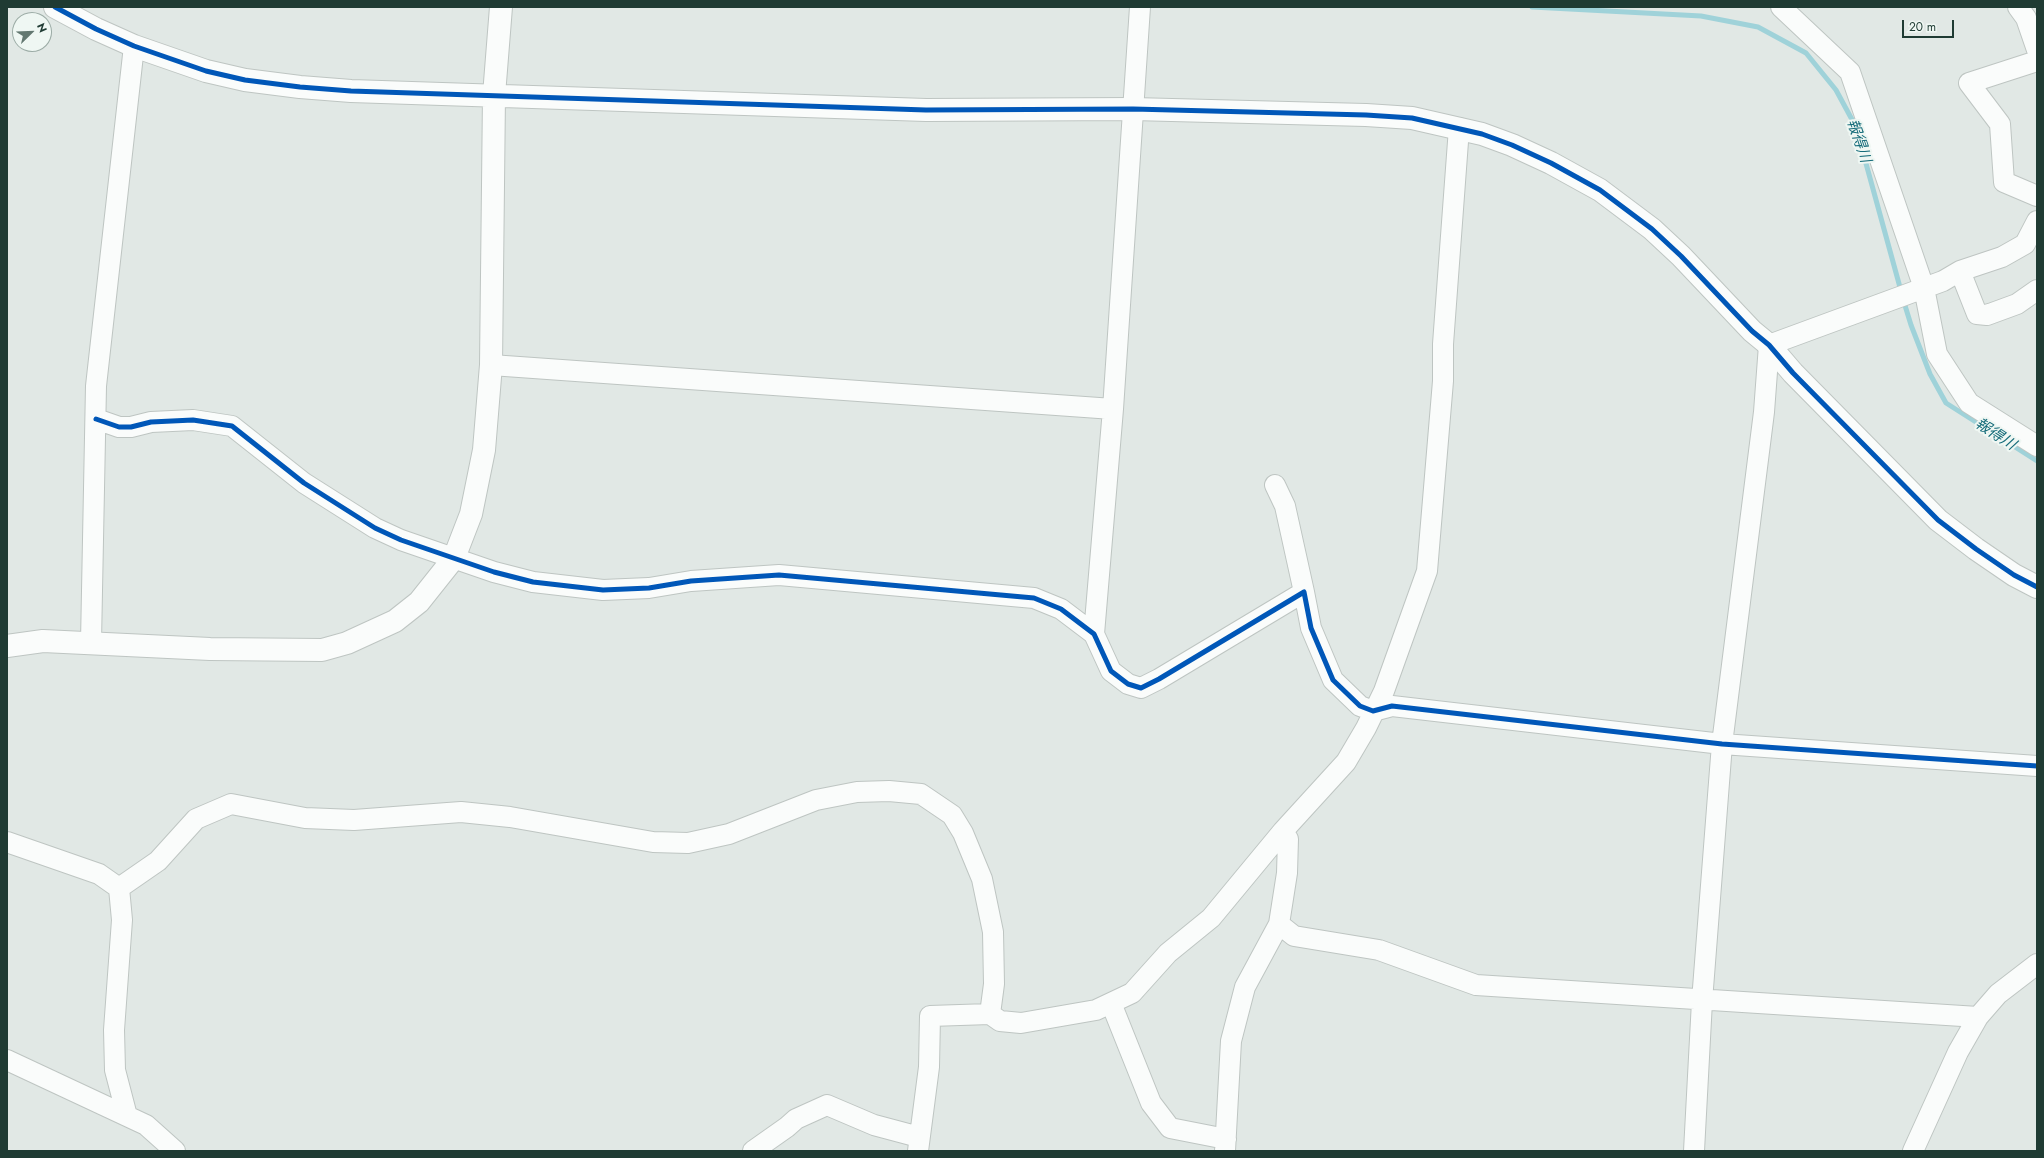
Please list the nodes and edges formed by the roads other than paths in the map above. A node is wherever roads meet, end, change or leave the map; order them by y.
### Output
1 (55, 7) edge
2 (501, 7) edge
3 (1781, 7) edge
4 (2018, 7) edge
5 (1140, 9) edge
6 (134, 46) junction
7 (2037, 50) edge
8 (2037, 61) edge
9 (494, 95) junction
10 (1133, 109) junction
11 (1459, 128) junction
12 (2037, 196) edge
13 (2037, 221) edge
14 (1960, 271) junction
15 (1924, 288) junction
16 (2037, 290) edge
17 (1769, 345) junction
18 (491, 365) junction
19 (1113, 409) junction
20 (96, 419) junction
21 (2037, 446) edge
22 (1275, 485) dead end
23 (454, 558) junction
24 (2037, 587) edge
25 (1304, 592) junction
26 (1094, 634) junction
27 (91, 642) junction
28 (7, 646) edge
29 (1373, 711) junction
30 (1722, 744) junction
31 (2037, 766) edge
32 (1283, 831) junction
33 (7, 842) edge
34 (119, 888) junction
35 (1280, 924) junction
36 (2037, 964) edge
37 (1702, 1001) junction
38 (1111, 1003) junction
39 (990, 1014) junction
40 (1978, 1017) junction
41 (7, 1060) edge
42 (127, 1116) junction
43 (919, 1144) edge
44 (1225, 1145) edge
45 (175, 1151) edge
46 (753, 1151) edge
47 (1694, 1151) edge
48 (1913, 1151) edge

1 - 6 street
2 - 9 street
3 - 15 street
4 - 7 street
5 - 10 street
6 - 9 street
6 - 20 street
8 - 12 street
9 - 10 street
9 - 18 street
10 - 11 street
10 - 19 street
11 - 17 street
11 - 29 street
13 - 14 street
14 - 15 street
14 - 16 street
15 - 17 street
15 - 21 street
17 - 24 street
17 - 30 street
18 - 19 street
18 - 23 street
19 - 26 street
20 - 23 street
20 - 27 street
22 - 25 street
23 - 26 street
23 - 27 street
25 - 26 street
25 - 29 street
27 - 28 street
29 - 30 street
29 - 32 street
30 - 31 street
30 - 37 street
32 - 35 street
32 - 38 street
33 - 34 street
34 - 39 street
34 - 42 street
35 - 37 street
35 - 44 street
36 - 40 street
37 - 40 street
37 - 47 street
38 - 39 street
38 - 44 street
39 - 43 street
40 - 48 street
41 - 42 street
42 - 45 street
43 - 46 street

